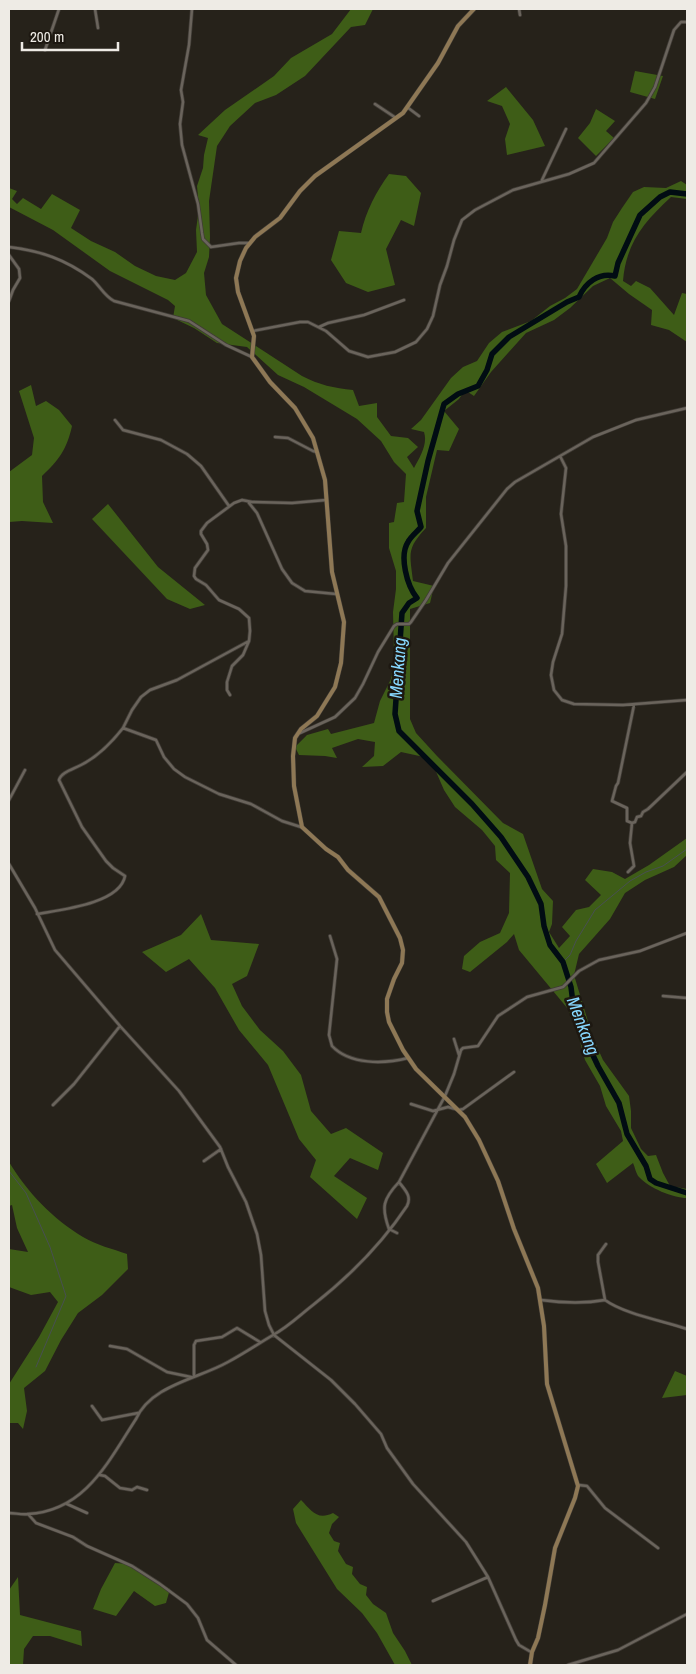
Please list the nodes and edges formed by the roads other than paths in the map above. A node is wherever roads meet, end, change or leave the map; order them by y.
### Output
1 (59, 9) edge
2 (95, 9) edge
3 (192, 9) edge
4 (474, 9) edge
5 (519, 9) edge
6 (520, 15) dead end
7 (687, 22) edge
8 (98, 28) dead end
9 (45, 50) dead end
10 (375, 104) dead end
11 (407, 107) junction
12 (419, 116) dead end
13 (397, 119) junction
14 (566, 129) dead end
15 (542, 180) junction
16 (250, 243) junction
17 (9, 247) edge
18 (9, 256) edge
19 (404, 300) dead end
20 (9, 301) edge
21 (319, 327) junction
22 (253, 332) junction
23 (252, 357) junction
24 (687, 408) edge
25 (115, 420) dead end
26 (275, 437) dead end
27 (317, 452) junction
28 (560, 456) junction
29 (326, 500) junction
30 (247, 502) junction
31 (229, 506) junction
32 (336, 594) junction
33 (249, 640) junction
34 (230, 695) dead end
35 (687, 700) edge
36 (634, 705) junction
37 (123, 728) junction
38 (295, 738) junction
39 (25, 770) dead end
40 (687, 772) edge
41 (9, 800) edge
42 (632, 823) junction
43 (302, 827) junction
44 (9, 864) edge
45 (628, 872) dead end
46 (37, 914) junction
47 (687, 932) edge
48 (330, 936) dead end
49 (663, 996) dead end
50 (687, 998) edge
51 (120, 1026) junction
52 (454, 1039) dead end
53 (459, 1056) junction
54 (408, 1058) junction
55 (514, 1072) dead end
56 (445, 1096) junction
57 (411, 1104) dead end
58 (53, 1105) dead end
59 (459, 1110) junction
60 (436, 1111) junction
61 (221, 1149) junction
62 (204, 1161) dead end
63 (399, 1182) junction
64 (389, 1228) junction
65 (397, 1233) dead end
66 (606, 1244) dead end
67 (540, 1300) junction
68 (605, 1300) junction
69 (687, 1329) edge
70 (274, 1335) junction
71 (260, 1342) junction
72 (110, 1346) dead end
73 (193, 1377) junction
74 (92, 1406) dead end
75 (138, 1412) junction
76 (100, 1475) junction
77 (578, 1486) junction
78 (147, 1490) dead end
79 (67, 1504) junction
80 (87, 1512) dead end
81 (9, 1513) edge
82 (28, 1514) junction
83 (658, 1548) dead end
84 (488, 1576) junction
85 (433, 1601) dead end
86 (687, 1614) edge
87 (532, 1652) junction
88 (236, 1665) edge
89 (530, 1665) edge
90 (568, 1665) edge

1 - 9 street
2 - 8 street
3 - 16 street
4 - 11 street
5 - 6 street
7 - 15 street
10 - 13 street
11 - 12 street
11 - 13 street
13 - 16 street
14 - 15 street
15 - 21 street
16 - 22 street
17 - 23 street
18 - 20 street
19 - 21 street
21 - 22 street
22 - 23 street
23 - 27 street
24 - 28 street
25 - 31 street
26 - 27 street
27 - 29 street
28 - 36 street
28 - 38 street
29 - 30 street
29 - 32 street
30 - 31 street
30 - 32 street
31 - 33 street
32 - 38 street
33 - 34 street
33 - 37 street
35 - 36 street
36 - 42 street
37 - 43 street
37 - 46 street
38 - 43 street
39 - 41 street
40 - 42 street
42 - 45 street
43 - 54 street
44 - 46 street
46 - 51 street
47 - 53 street
48 - 54 street
49 - 50 street
51 - 58 street
51 - 61 street
52 - 53 street
53 - 56 street
54 - 56 street
55 - 59 street
56 - 59 street
56 - 60 street
57 - 60 street
59 - 60 street
59 - 67 street
60 - 63 street
61 - 62 street
61 - 70 street
63 - 64 street
63 - 64 street
64 - 65 street
64 - 70 street
66 - 68 street
67 - 68 street
67 - 77 street
68 - 69 street
70 - 71 street
70 - 84 street
71 - 73 street
71 - 73 street
72 - 73 street
73 - 75 street
74 - 75 street
75 - 76 street
76 - 78 street
76 - 79 street
77 - 83 street
77 - 87 street
79 - 80 street
79 - 82 street
81 - 82 street
82 - 88 street
84 - 85 street
84 - 87 street
86 - 90 street
87 - 89 street

